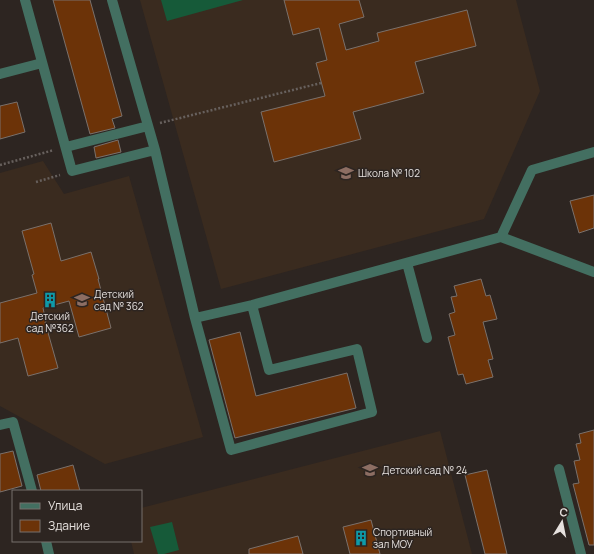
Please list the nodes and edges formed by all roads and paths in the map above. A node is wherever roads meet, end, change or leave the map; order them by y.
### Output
1 (25, 0) edge
2 (112, 0) edge
3 (42, 62) junction
4 (0, 74) edge
5 (321, 83) dead end
6 (148, 126) junction
7 (66, 147) junction
8 (155, 150) junction
9 (594, 152) edge
10 (0, 165) edge
11 (72, 171) junction
12 (36, 182) dead end
13 (501, 237) junction
14 (407, 263) junction
15 (594, 272) edge
16 (252, 305) junction
17 (195, 318) junction
18 (427, 338) dead end
19 (0, 425) edge
20 (559, 469) dead end
21 (32, 490) edge
22 (46, 542) edge
23 (49, 554) edge
24 (581, 554) edge

1 - 3 lane
2 - 6 lane
3 - 4 lane
3 - 7 lane
5 - 6 path
6 - 7 lane
6 - 8 lane
7 - 10 path
7 - 11 lane
8 - 11 lane
8 - 17 lane
9 - 13 lane
11 - 12 path
13 - 14 lane
13 - 15 lane
14 - 16 lane
14 - 18 lane
16 - 17 lane
16 - 17 lane
19 - 21 lane
20 - 24 lane
22 - 23 lane

